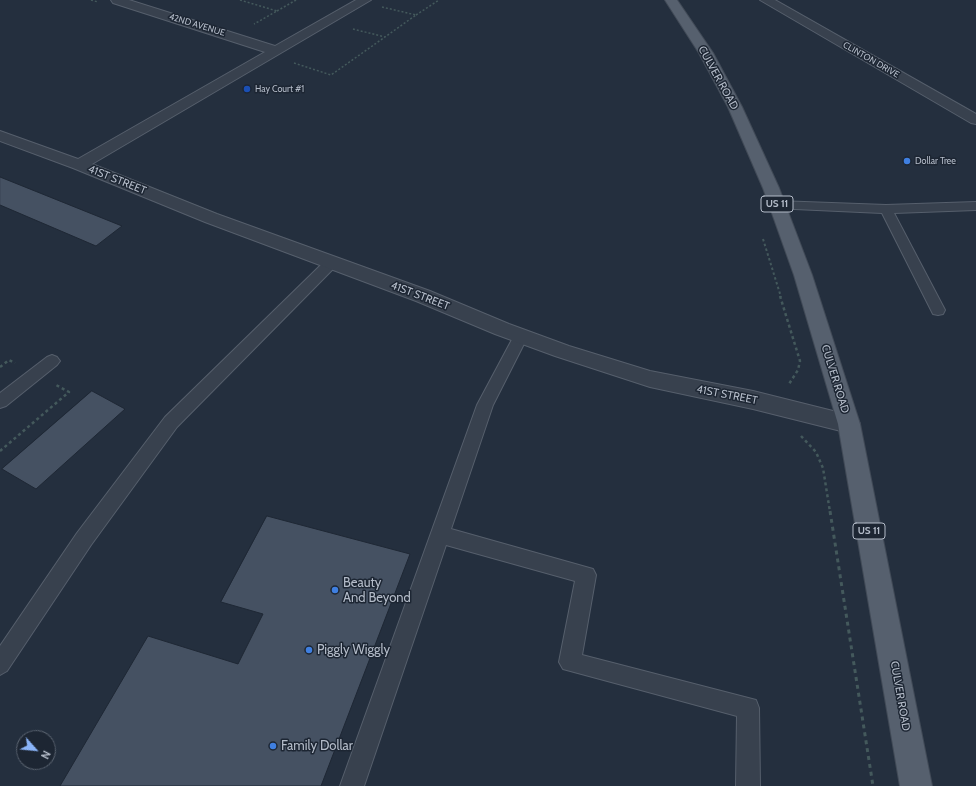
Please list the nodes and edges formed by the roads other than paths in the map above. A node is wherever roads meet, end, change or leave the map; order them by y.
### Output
1 (117, 0) edge
2 (160, 0) edge
3 (365, 0) edge
4 (671, 0) edge
5 (766, 0) edge
6 (142, 8) junction
7 (276, 51) junction
8 (976, 120) edge
9 (0, 136) edge
10 (79, 165) junction
11 (777, 205) junction
12 (976, 206) edge
13 (886, 208) junction
14 (332, 262) junction
15 (938, 310) dead end
16 (521, 336) junction
17 (52, 361) dead end
18 (0, 402) edge
19 (849, 424) junction
20 (440, 535) junction
21 (0, 664) edge
22 (352, 786) edge
23 (748, 786) edge
24 (916, 786) edge

1 - 6 street, 42ND AVENUE
2 - 6 street
3 - 7 street
4 - 11 main road, CULVER ROAD / US 11
5 - 8 street, CLINTON DRIVE
6 - 7 street, 42ND AVENUE
7 - 10 street
9 - 10 street, 41ST STREET
10 - 14 street, 41ST STREET
11 - 13 lane
11 - 19 main road, CULVER ROAD / US 11
12 - 13 lane
13 - 15 lane
14 - 16 street, 41ST STREET
14 - 21 lane
16 - 19 street, 41ST STREET
16 - 20 lane
17 - 18 lane
19 - 24 main road, CULVER ROAD / US 11
20 - 22 lane
20 - 23 lane

